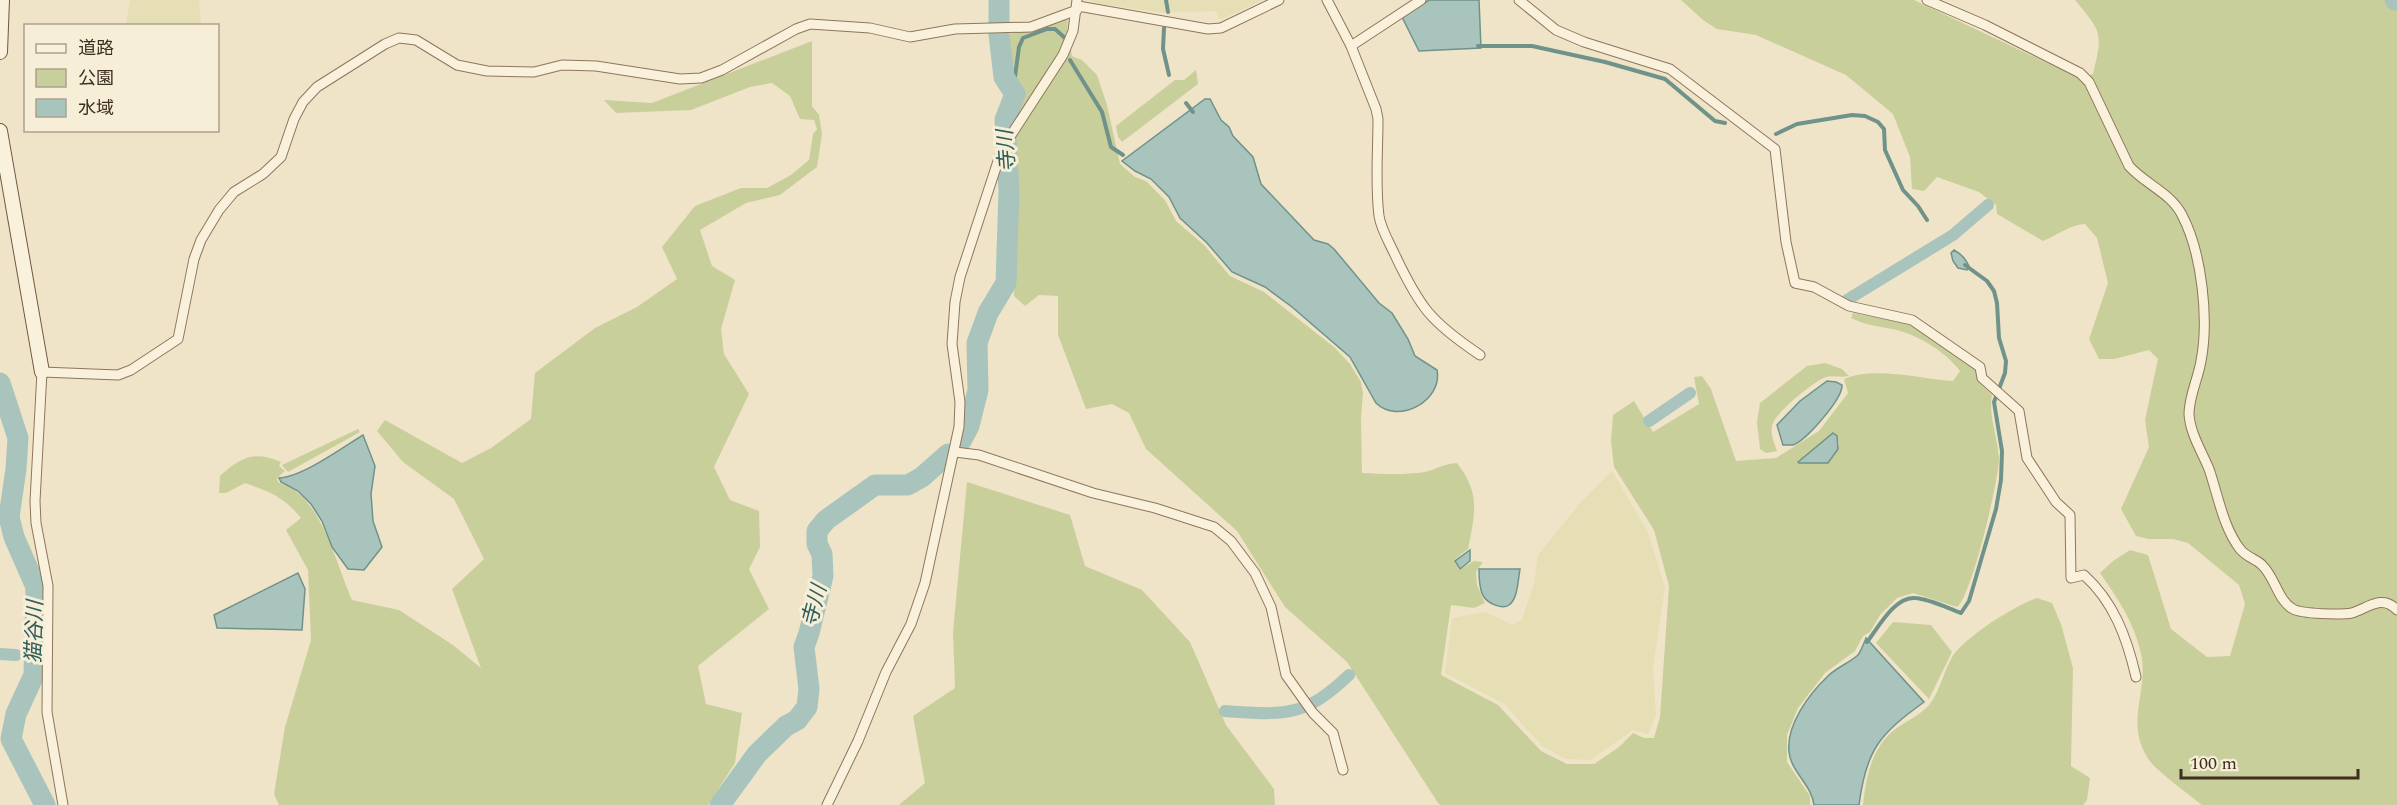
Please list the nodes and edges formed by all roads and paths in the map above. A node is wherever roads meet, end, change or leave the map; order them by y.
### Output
1 (2, 0) edge
2 (1279, 0) edge
3 (1328, 0) edge
4 (1421, 0) edge
5 (1519, 0) edge
6 (1927, 0) edge
7 (1077, 5) edge
8 (1351, 46) junction
9 (0, 52) edge
10 (0, 132) edge
11 (1480, 355) dead end
12 (42, 372) junction
13 (954, 453) junction
14 (2397, 610) edge
15 (2136, 677) dead end
16 (1343, 770) dead end
17 (63, 805) edge
18 (827, 805) edge

1 - 9 street
2 - 7 street
3 - 8 street
4 - 8 street
5 - 15 street
6 - 14 street
7 - 12 street
7 - 13 street
8 - 11 street
10 - 12 street
12 - 17 street
13 - 16 street
13 - 18 street

